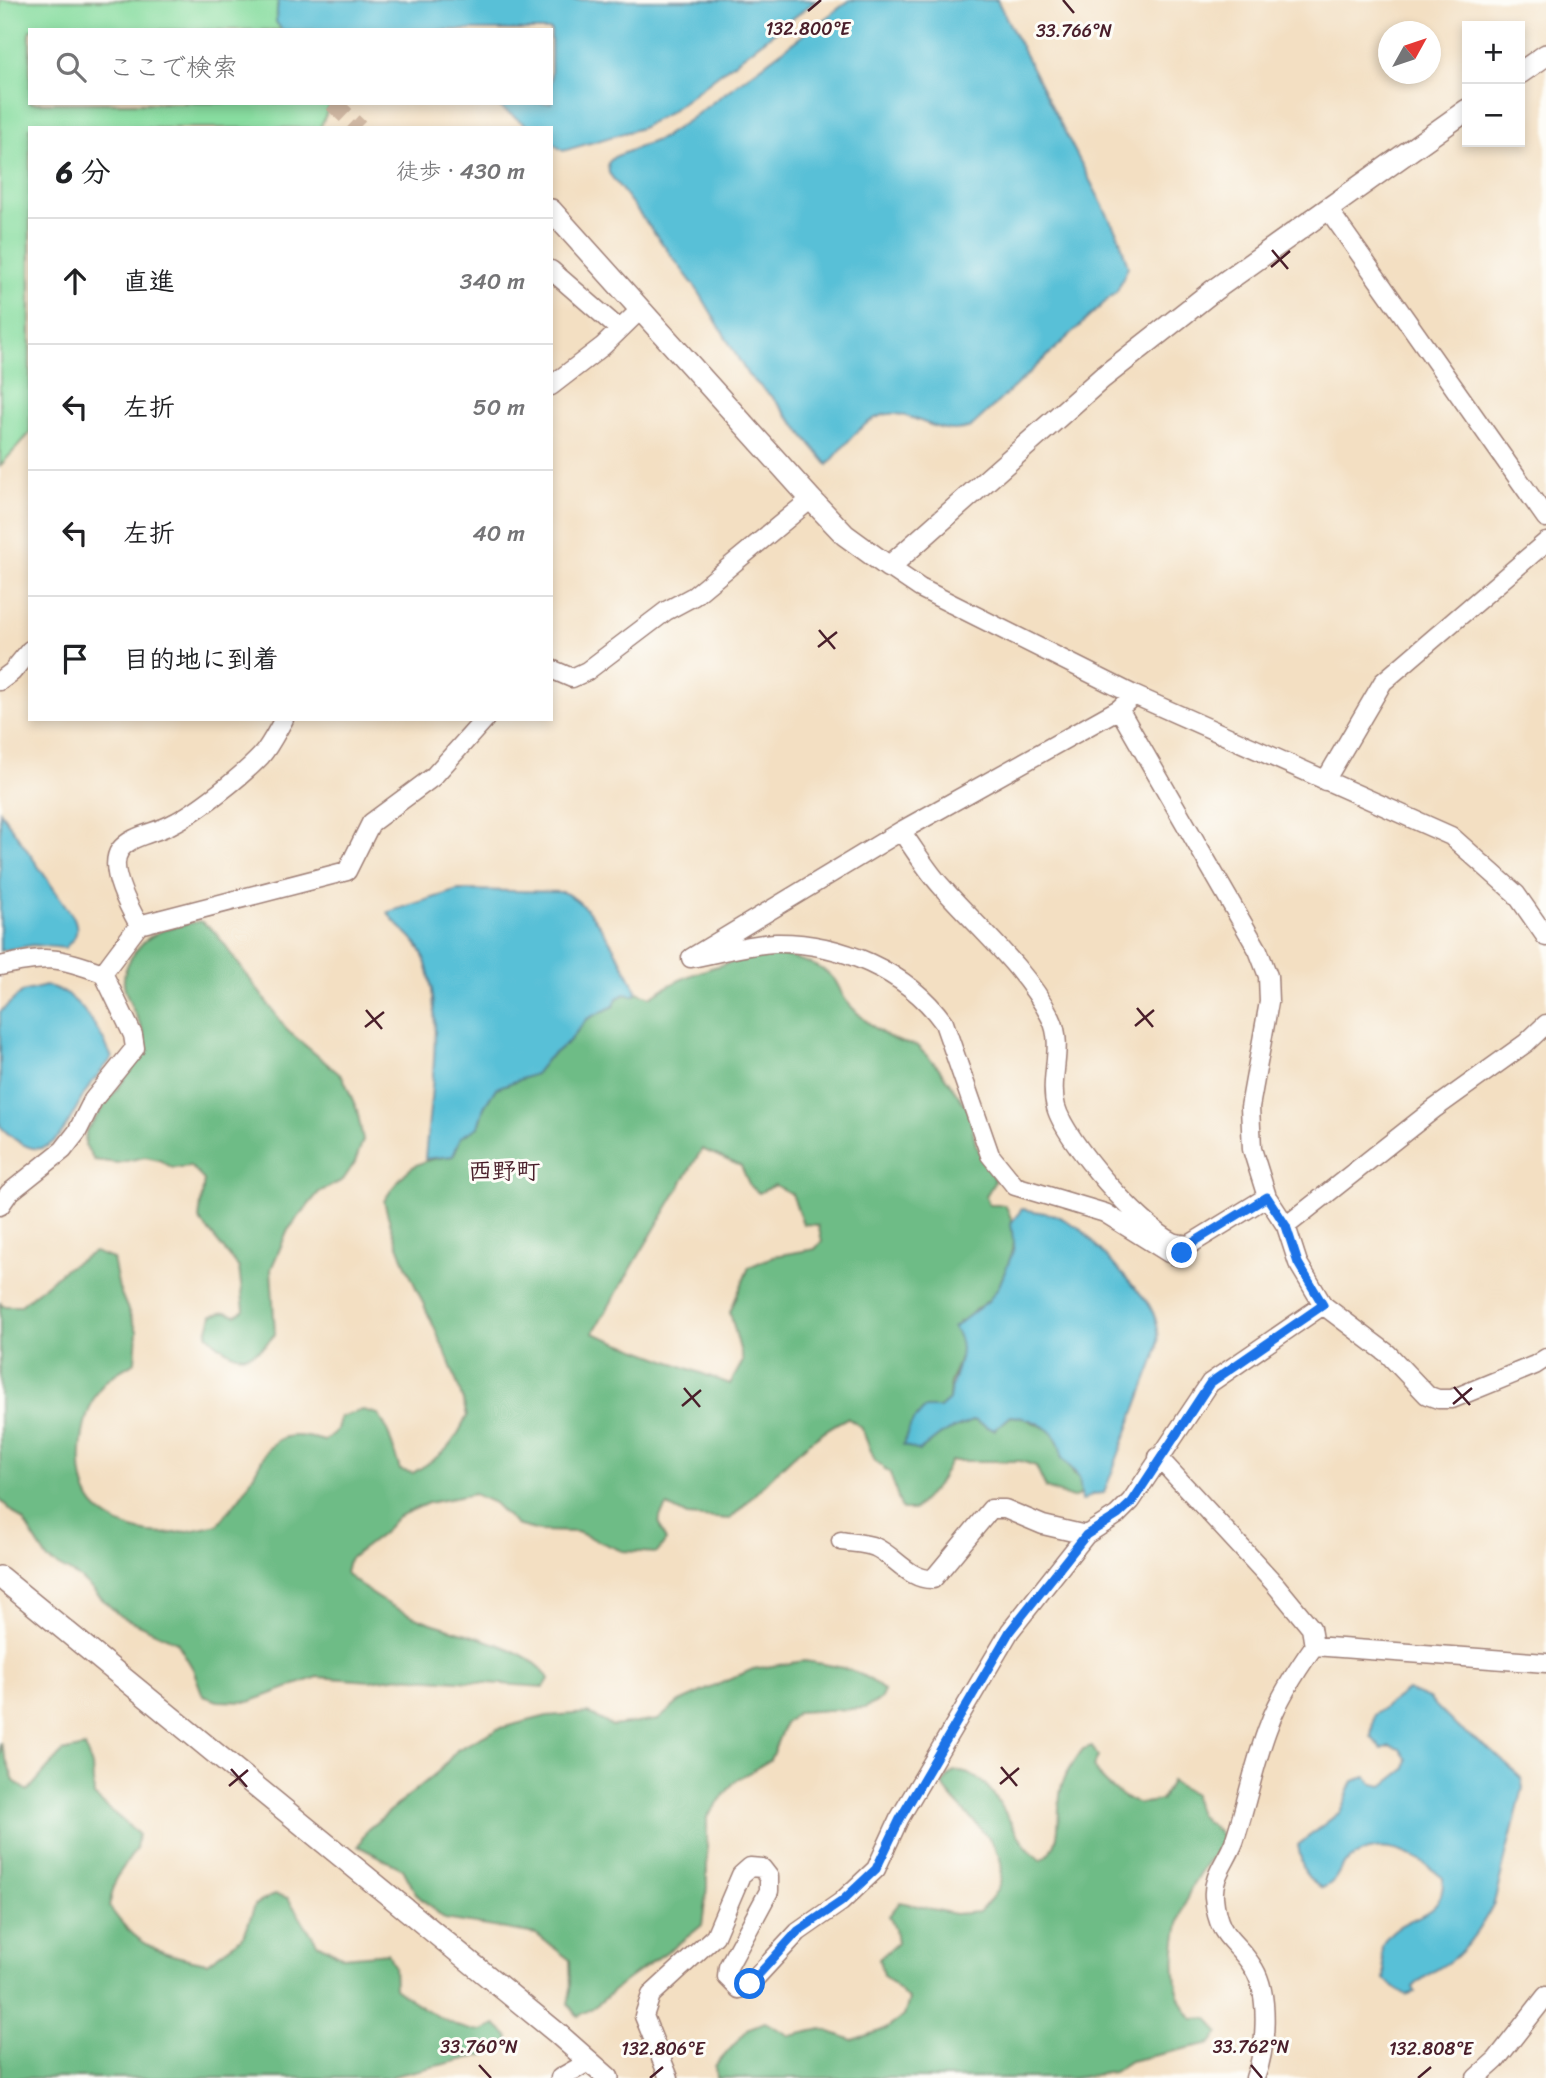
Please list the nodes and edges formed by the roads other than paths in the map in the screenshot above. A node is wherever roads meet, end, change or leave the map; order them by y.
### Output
1 (1546, 55) edge
2 (1525, 70) edge
3 (1462, 114) edge
4 (1328, 209) junction
5 (553, 212) edge
6 (553, 272) edge
7 (640, 310) junction
8 (619, 330) junction
9 (553, 384) edge
10 (811, 499) junction
11 (1546, 518) edge
12 (1546, 542) edge
13 (889, 567) junction
14 (28, 652) edge
15 (553, 670) edge
16 (0, 681) edge
17 (1134, 695) junction
18 (1119, 709) junction
19 (283, 721) edge
20 (483, 721) edge
21 (1325, 781) junction
22 (901, 831) junction
23 (139, 925) junction
24 (1546, 937) edge
25 (0, 966) edge
26 (103, 973) junction
27 (1546, 1024) edge
28 (1267, 1197) junction
29 (0, 1206) edge
30 (1286, 1226) junction
31 (1184, 1244) junction
32 (1323, 1305) junction
33 (1546, 1357) edge
34 (1158, 1457) junction
35 (1086, 1535) junction
36 (841, 1541) dead end
37 (0, 1577) edge
38 (1314, 1646) junction
39 (1546, 1662) edge
40 (1546, 1996) edge
41 (590, 2061) junction
42 (560, 2078) edge
43 (608, 2078) edge
44 (669, 2078) edge
45 (1255, 2078) edge
46 (1476, 2078) edge

1 - 2 street
3 - 4 street
4 - 11 street
4 - 13 street
5 - 7 street
6 - 8 street
7 - 8 street
7 - 10 street
8 - 9 street
10 - 13 street
10 - 15 street
12 - 21 street
13 - 17 street
14 - 16 street
17 - 18 street
17 - 21 street
18 - 22 street
18 - 28 street
19 - 23 street
20 - 23 street
21 - 24 street
22 - 31 street
22 - 31 street
23 - 26 street
25 - 26 street
26 - 29 street
27 - 30 street
28 - 30 street
28 - 31 street
30 - 32 street
32 - 33 street
32 - 34 street
34 - 35 street
34 - 38 street
35 - 36 street
35 - 44 street
37 - 41 street
38 - 39 street
38 - 45 street
40 - 46 street
41 - 42 street
41 - 43 street

